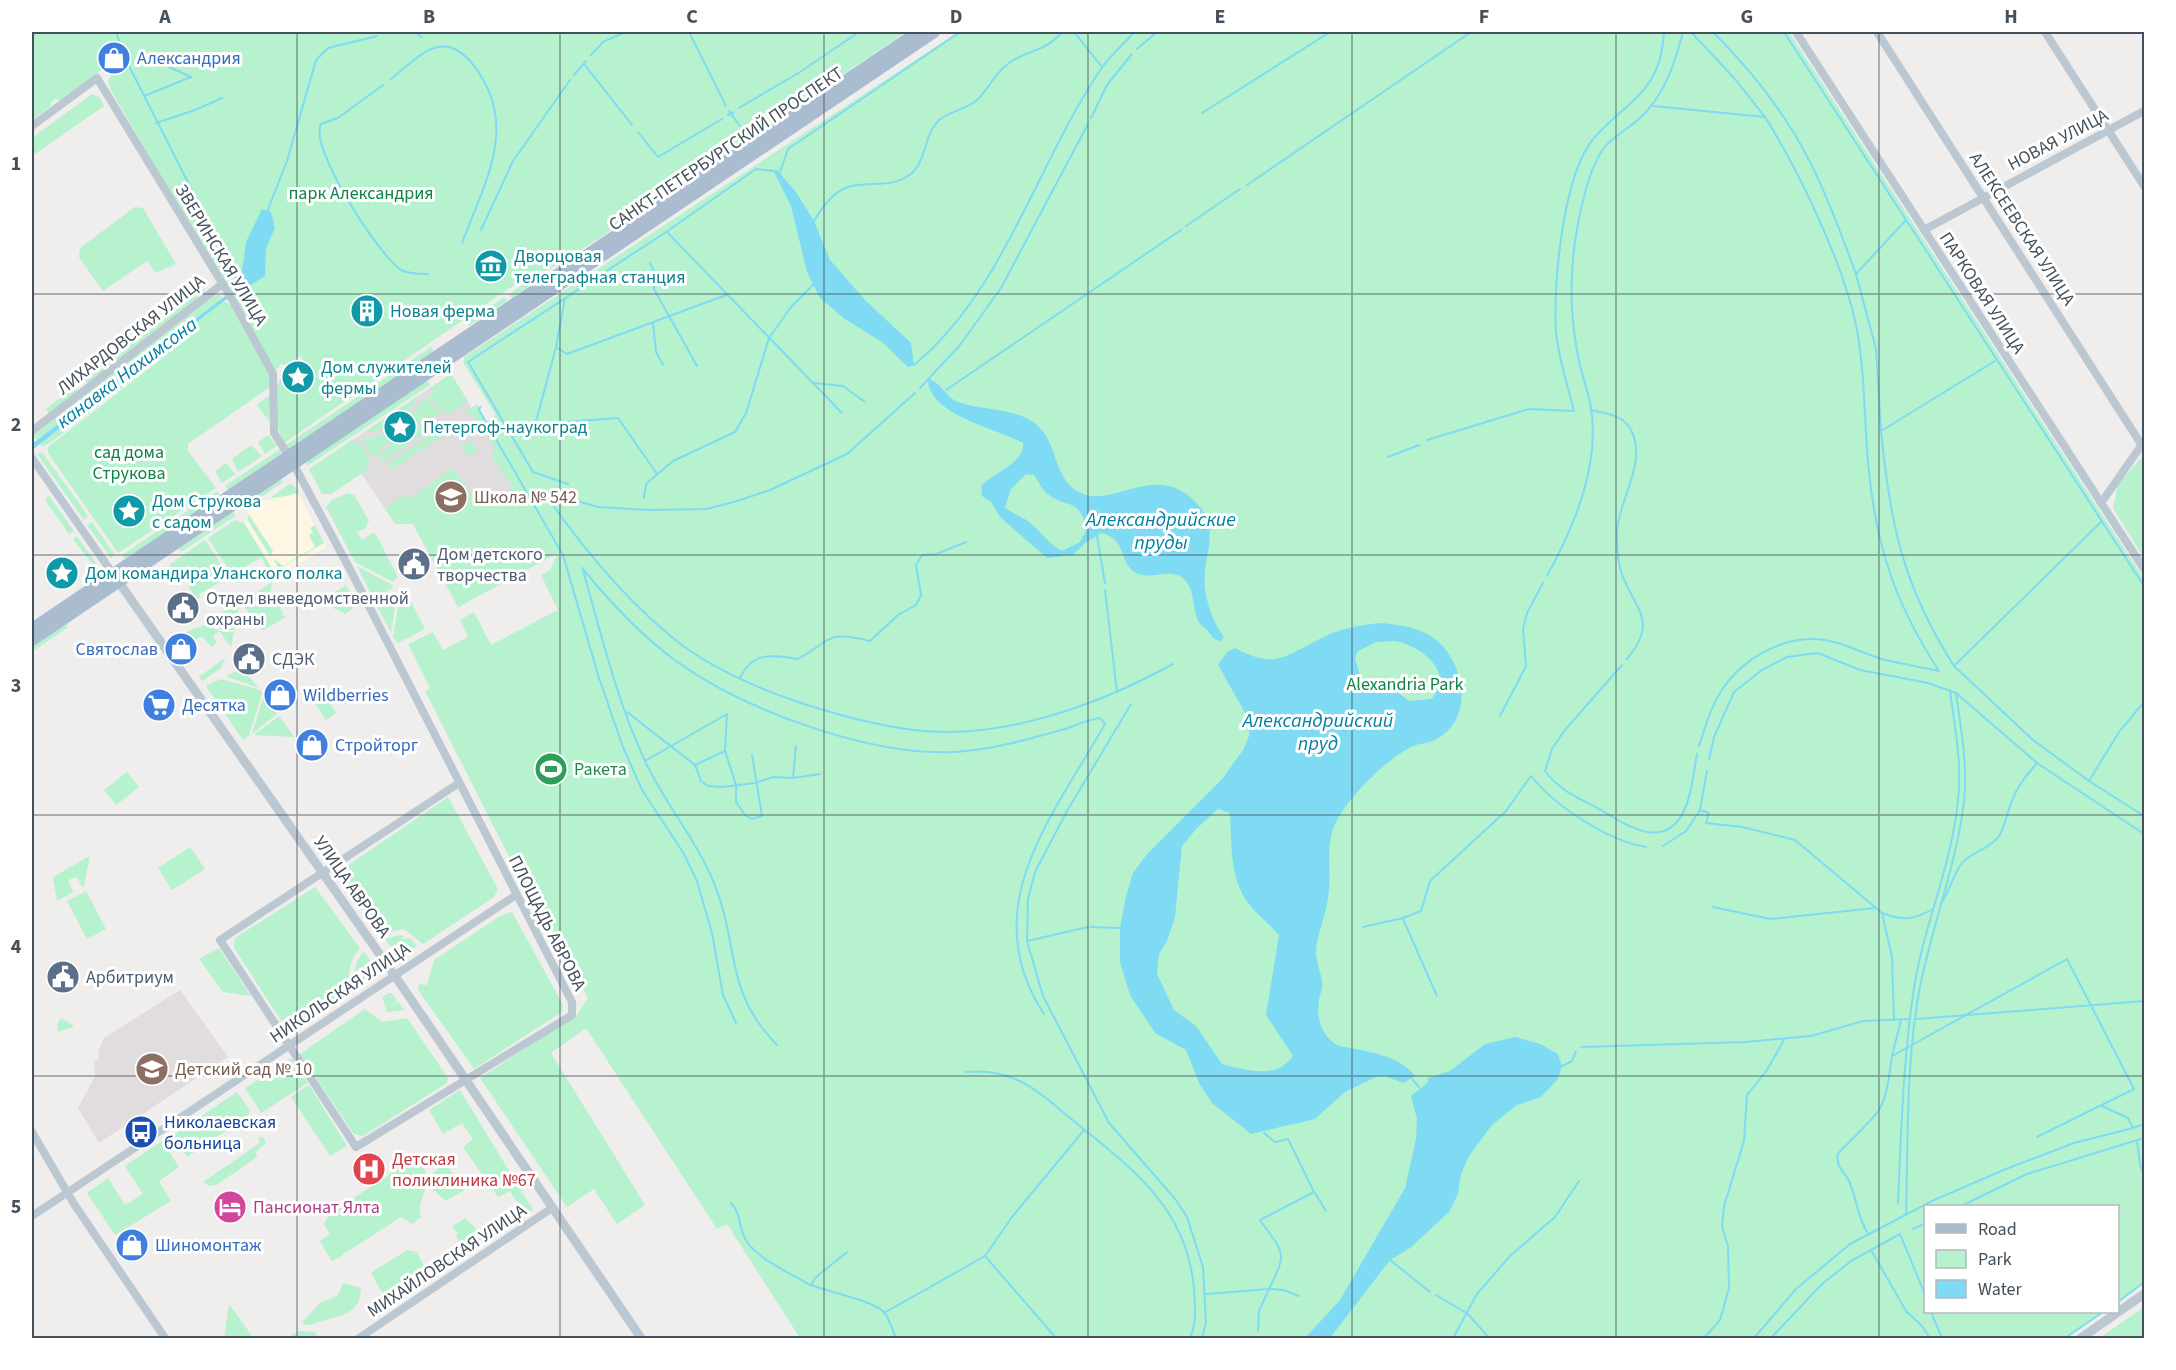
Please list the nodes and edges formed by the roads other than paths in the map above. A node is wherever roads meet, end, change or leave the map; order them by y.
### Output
1 (918, 32) edge
2 (934, 32) edge
3 (1796, 32) edge
4 (1877, 32) edge
5 (2046, 32) edge
6 (2145, 111) edge
7 (32, 126) edge
8 (2110, 129) junction
9 (2145, 186) edge
10 (1984, 197) junction
11 (1924, 231) junction
12 (223, 288) junction
13 (32, 430) edge
14 (2143, 443) edge
15 (32, 458) edge
16 (291, 459) junction
17 (2101, 503) junction
18 (2145, 570) edge
19 (116, 578) junction
20 (32, 629) edge
21 (32, 640) edge
22 (459, 783) junction
23 (322, 873) junction
24 (516, 895) junction
25 (394, 975) junction
26 (289, 1045) junction
27 (466, 1080) junction
28 (32, 1132) edge
29 (67, 1193) junction
30 (552, 1208) junction
31 (32, 1216) edge
32 (2145, 1294) edge
33 (2119, 1312) edge
34 (2117, 1313) edge
35 (165, 1338) edge
36 (359, 1338) edge
37 (641, 1338) edge
38 (2081, 1338) edge

1 - 16 main road, САНКТ-ПЕТЕРБУРГСКИЙ ПРОСПЕКТ
2 - 16 main road, САНКТ-ПЕТЕРБУРГСКИЙ ПРОСПЕКТ
3 - 11 street, ПАРКОВАЯ УЛИЦА
4 - 10 street, АЛЕКСЕЕВСКАЯ УЛИЦА
5 - 8 street
6 - 8 street, НОВАЯ УЛИЦА
7 - 12 street, ЗВЕРИНСКАЯ УЛИЦА
8 - 9 street
8 - 10 street, НОВАЯ УЛИЦА
10 - 11 street, НОВАЯ УЛИЦА
10 - 14 street, АЛЕКСЕЕВСКАЯ УЛИЦА
11 - 17 street, ПАРКОВАЯ УЛИЦА
12 - 13 street, ЛИХАРДОВСКАЯ УЛИЦА
12 - 16 street, ЗВЕРИНСКАЯ УЛИЦА
14 - 17 street
15 - 19 street, УЛИЦА АВРОВА
16 - 19 main road, САНКТ-ПЕТЕРБУРГСКИЙ ПРОСПЕКТ
16 - 22 street, ЗВЕРИНСКАЯ УЛИЦА
17 - 18 street, ПАРКОВАЯ УЛИЦА
19 - 20 main road, САНКТ-ПЕТЕРБУРГСКИЙ ПРОСПЕКТ
19 - 21 main road, САНКТ-ПЕТЕРБУРГСКИЙ ПРОСПЕКТ
19 - 23 street, УЛИЦА АВРОВА
22 - 23 street, ПЛОЩАДЬ АВРОВА
22 - 24 street, ПЛОЩАДЬ АВРОВА
23 - 25 street, УЛИЦА АВРОВА
23 - 26 street, ПЛОЩАДЬ АВРОВА
24 - 25 street, НИКОЛЬСКАЯ УЛИЦА
24 - 27 street, ПЛОЩАДЬ АВРОВА
25 - 26 street, НИКОЛЬСКАЯ УЛИЦА
25 - 27 street, УЛИЦА АВРОВА
26 - 27 street, ПЛОЩАДЬ АВРОВА
26 - 29 street, НИКОЛЬСКАЯ УЛИЦА
27 - 30 street, УЛИЦА АВРОВА
28 - 29 street
29 - 31 street, НИКОЛЬСКАЯ УЛИЦА
29 - 35 street
30 - 36 street, МИХАЙЛОВСКАЯ УЛИЦА
30 - 37 street, УЛИЦА АВРОВА
32 - 33 street
34 - 38 street

